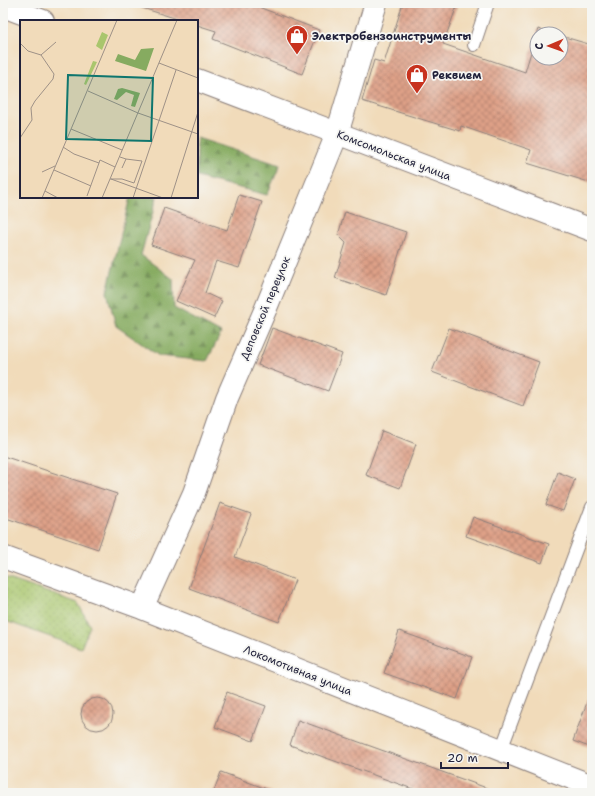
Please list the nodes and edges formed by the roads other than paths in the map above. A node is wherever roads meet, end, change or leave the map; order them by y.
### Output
1 (376, 3) edge
2 (488, 3) edge
3 (3, 6) edge
4 (40, 20) edge
5 (474, 45) dead end
6 (198, 80) edge
7 (337, 134) junction
8 (592, 230) edge
9 (592, 507) edge
10 (3, 557) edge
11 (142, 608) junction
12 (501, 750) junction
13 (592, 786) edge

1 - 7 street, Деповской переулок
2 - 5 lane
3 - 4 street
6 - 7 street, Комсомольская улица
7 - 8 street, Комсомольская улица
7 - 11 street, Деповской переулок
9 - 12 lane
10 - 11 street, Локомотивная улица
11 - 12 street, Локомотивная улица
12 - 13 street, Локомотивная улица

